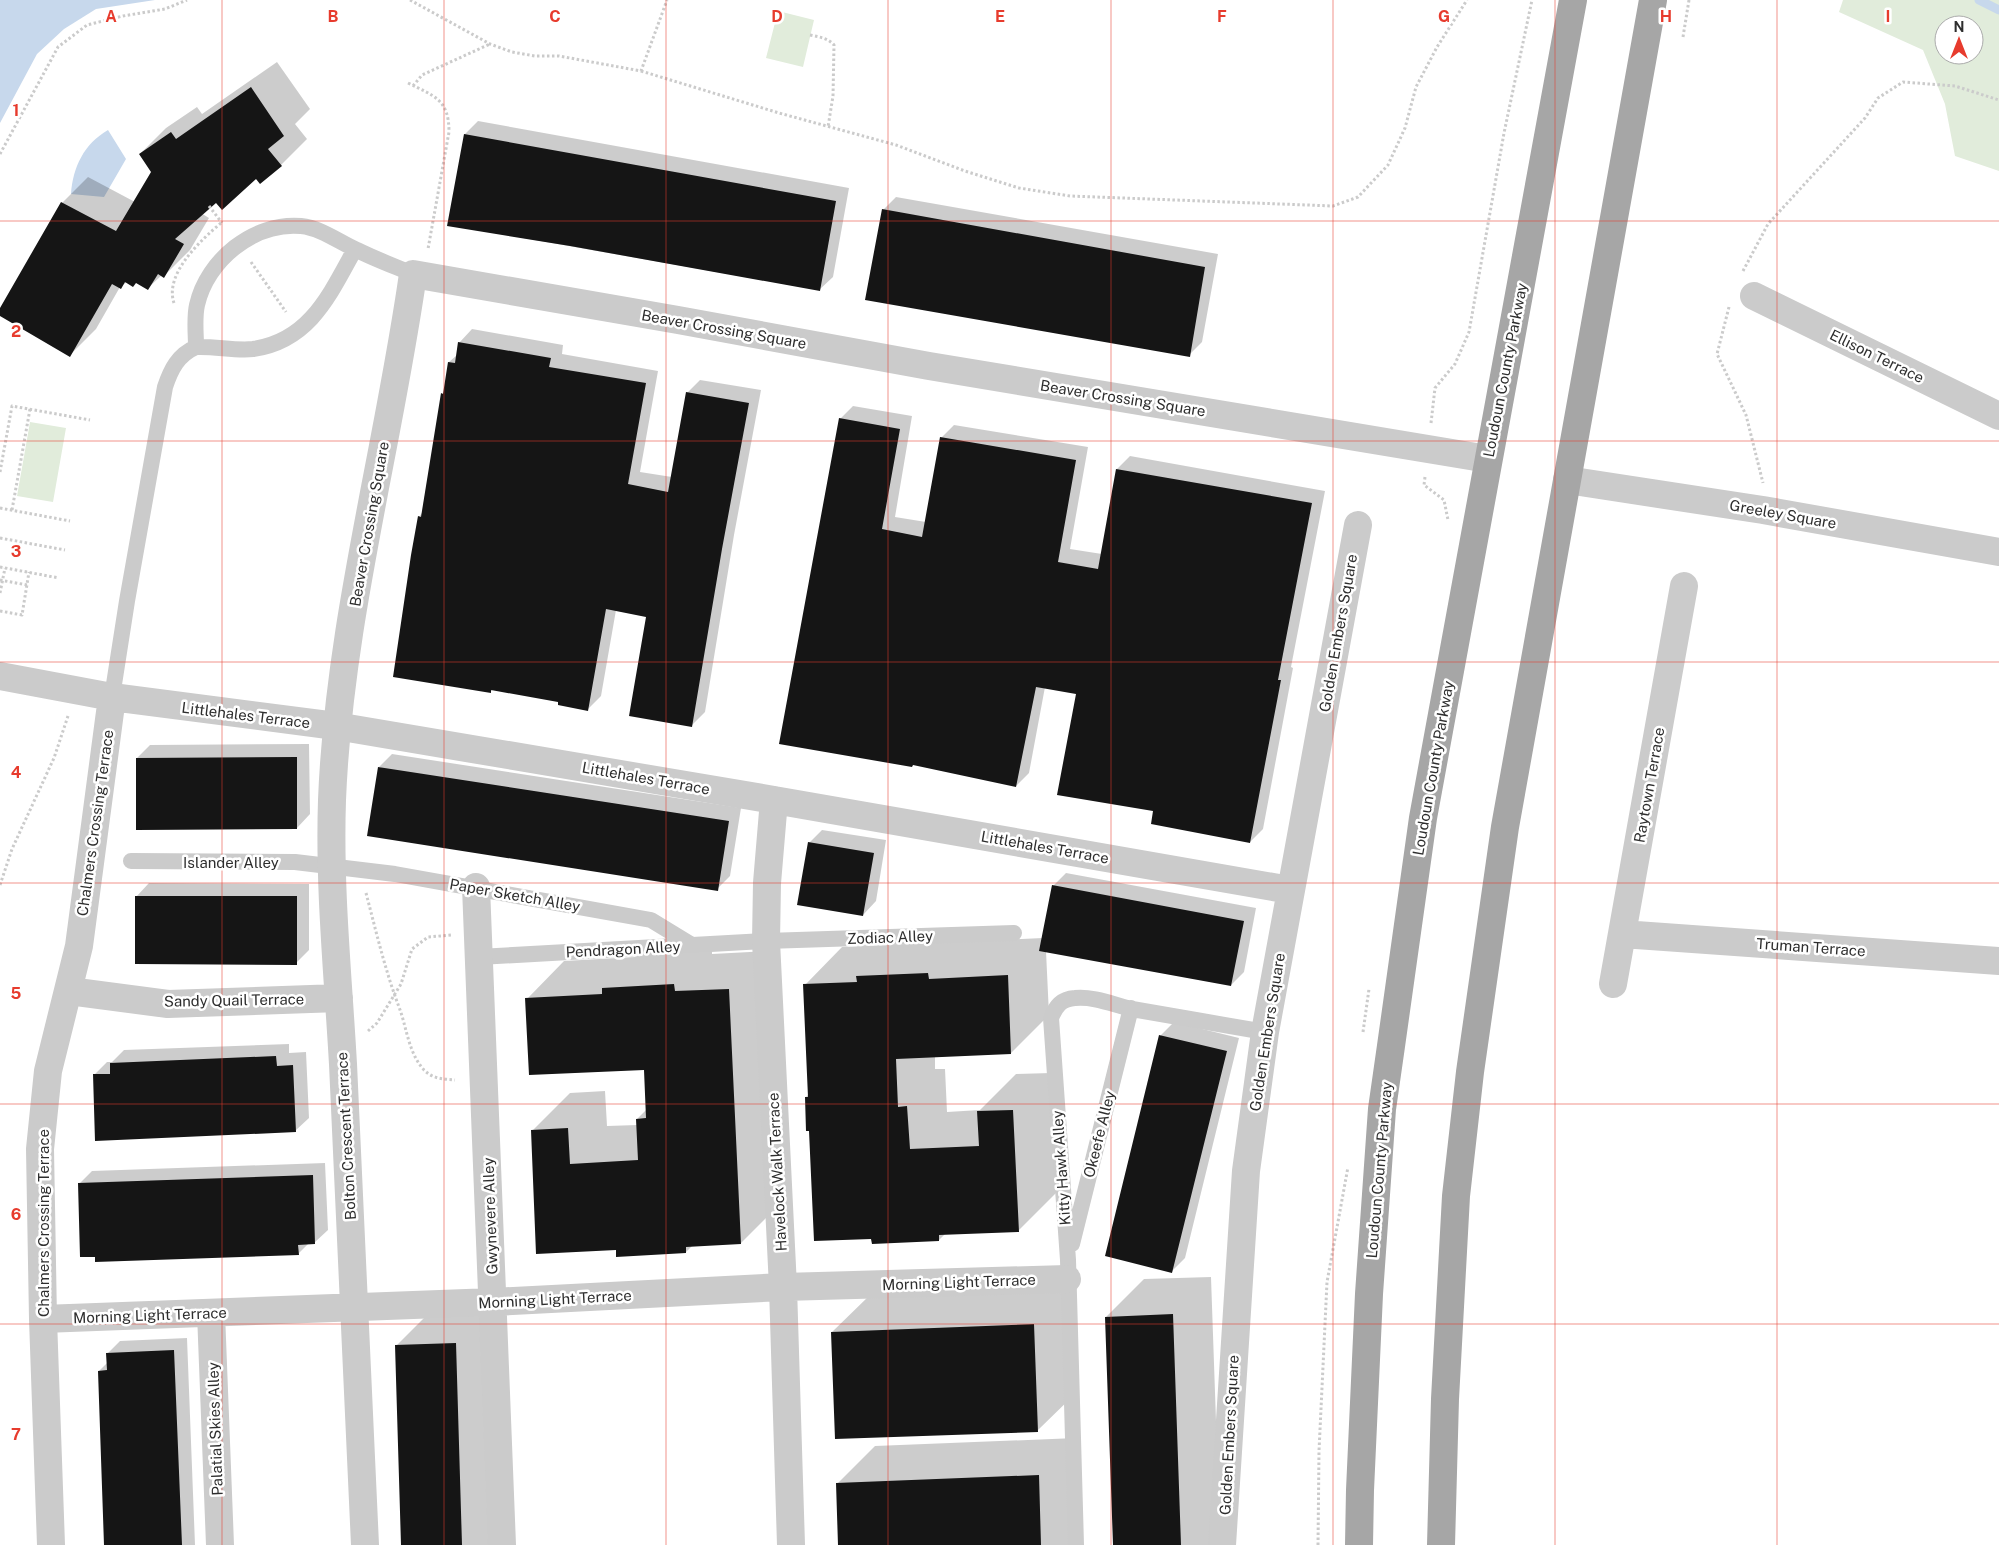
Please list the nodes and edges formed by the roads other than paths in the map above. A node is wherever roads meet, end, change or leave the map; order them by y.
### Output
1 (1573, 0) edge
2 (1653, 0) edge
3 (355, 249) junction
4 (413, 274) junction
5 (1742, 291) road end
6 (196, 347) junction
7 (1999, 416) edge
8 (1488, 459) junction
9 (1567, 480) junction
10 (1358, 525) dead end
11 (1999, 552) edge
12 (1684, 586) dead end
13 (0, 676) edge
14 (112, 698) junction
15 (336, 726) junction
16 (774, 800) junction
17 (132, 861) dead end
18 (331, 866) junction
19 (476, 888) junction
20 (1290, 890) junction
21 (1014, 933) dead end
22 (1622, 934) junction
23 (766, 941) junction
24 (692, 945) junction
25 (479, 956) junction
26 (1999, 961) edge
27 (1613, 984) dead end
28 (69, 991) junction
29 (339, 998) junction
30 (1131, 1008) junction
31 (1265, 1032) junction
32 (1067, 1269) junction
33 (783, 1287) junction
34 (493, 1302) junction
35 (354, 1307) junction
36 (211, 1312) junction
37 (43, 1319) junction
38 (51, 1545) edge
39 (220, 1545) edge
40 (366, 1545) edge
41 (502, 1545) edge
42 (791, 1545) edge
43 (1076, 1545) edge
44 (1222, 1545) edge
45 (1359, 1545) edge
46 (1440, 1545) edge

1 - 8 main road, Loudoun County Parkway
2 - 9 main road
3 - 4 lane
3 - 6 lane
3 - 6 lane
4 - 8 street, Beaver Crossing Square
4 - 15 street, Beaver Crossing Square
5 - 7 street, Ellison Terrace
6 - 14 lane
8 - 45 main road, Loudoun County Parkway
9 - 11 street, Greeley Square
9 - 46 main road
10 - 20 street, Golden Embers Square
12 - 22 street, Raytown Terrace
13 - 14 street, Littlehales Terrace
14 - 15 street, Littlehales Terrace
14 - 28 street, Chalmers Crossing Terrace
15 - 16 street, Littlehales Terrace
15 - 18 street, Bolton Crescent Terrace
16 - 20 street, Littlehales Terrace
16 - 23 street, Havelock Walk Terrace
17 - 18 lane, Islander Alley
18 - 19 lane, Paper Sketch Alley
18 - 29 street, Bolton Crescent Terrace
19 - 24 lane, Paper Sketch Alley
19 - 25 street, Gwynevere Alley
20 - 31 street, Golden Embers Square
21 - 23 lane, Zodiac Alley
22 - 26 street, Truman Terrace
22 - 27 street, Raytown Terrace
23 - 24 lane, Pendragon Alley
23 - 33 street, Havelock Walk Terrace
24 - 25 lane, Pendragon Alley
25 - 34 street, Gwynevere Alley
28 - 29 street, Sandy Quail Terrace
28 - 37 street, Chalmers Crossing Terrace
29 - 35 street, Bolton Crescent Terrace
30 - 31 lane, Kitty Hawk Alley
30 - 32 lane, Okeefe Alley
30 - 32 lane, Kitty Hawk Alley
31 - 44 street, Golden Embers Square
32 - 33 street, Morning Light Terrace
32 - 43 lane, Kitty Hawk Alley
33 - 34 street, Morning Light Terrace
33 - 42 street, Havelock Walk Terrace
34 - 35 street, Morning Light Terrace
34 - 41 street, Gwynevere Alley
35 - 36 street, Morning Light Terrace
35 - 40 street, Bolton Crescent Terrace
36 - 37 street, Morning Light Terrace
36 - 39 street, Palatial Skies Alley
37 - 38 street, Chalmers Crossing Terrace

